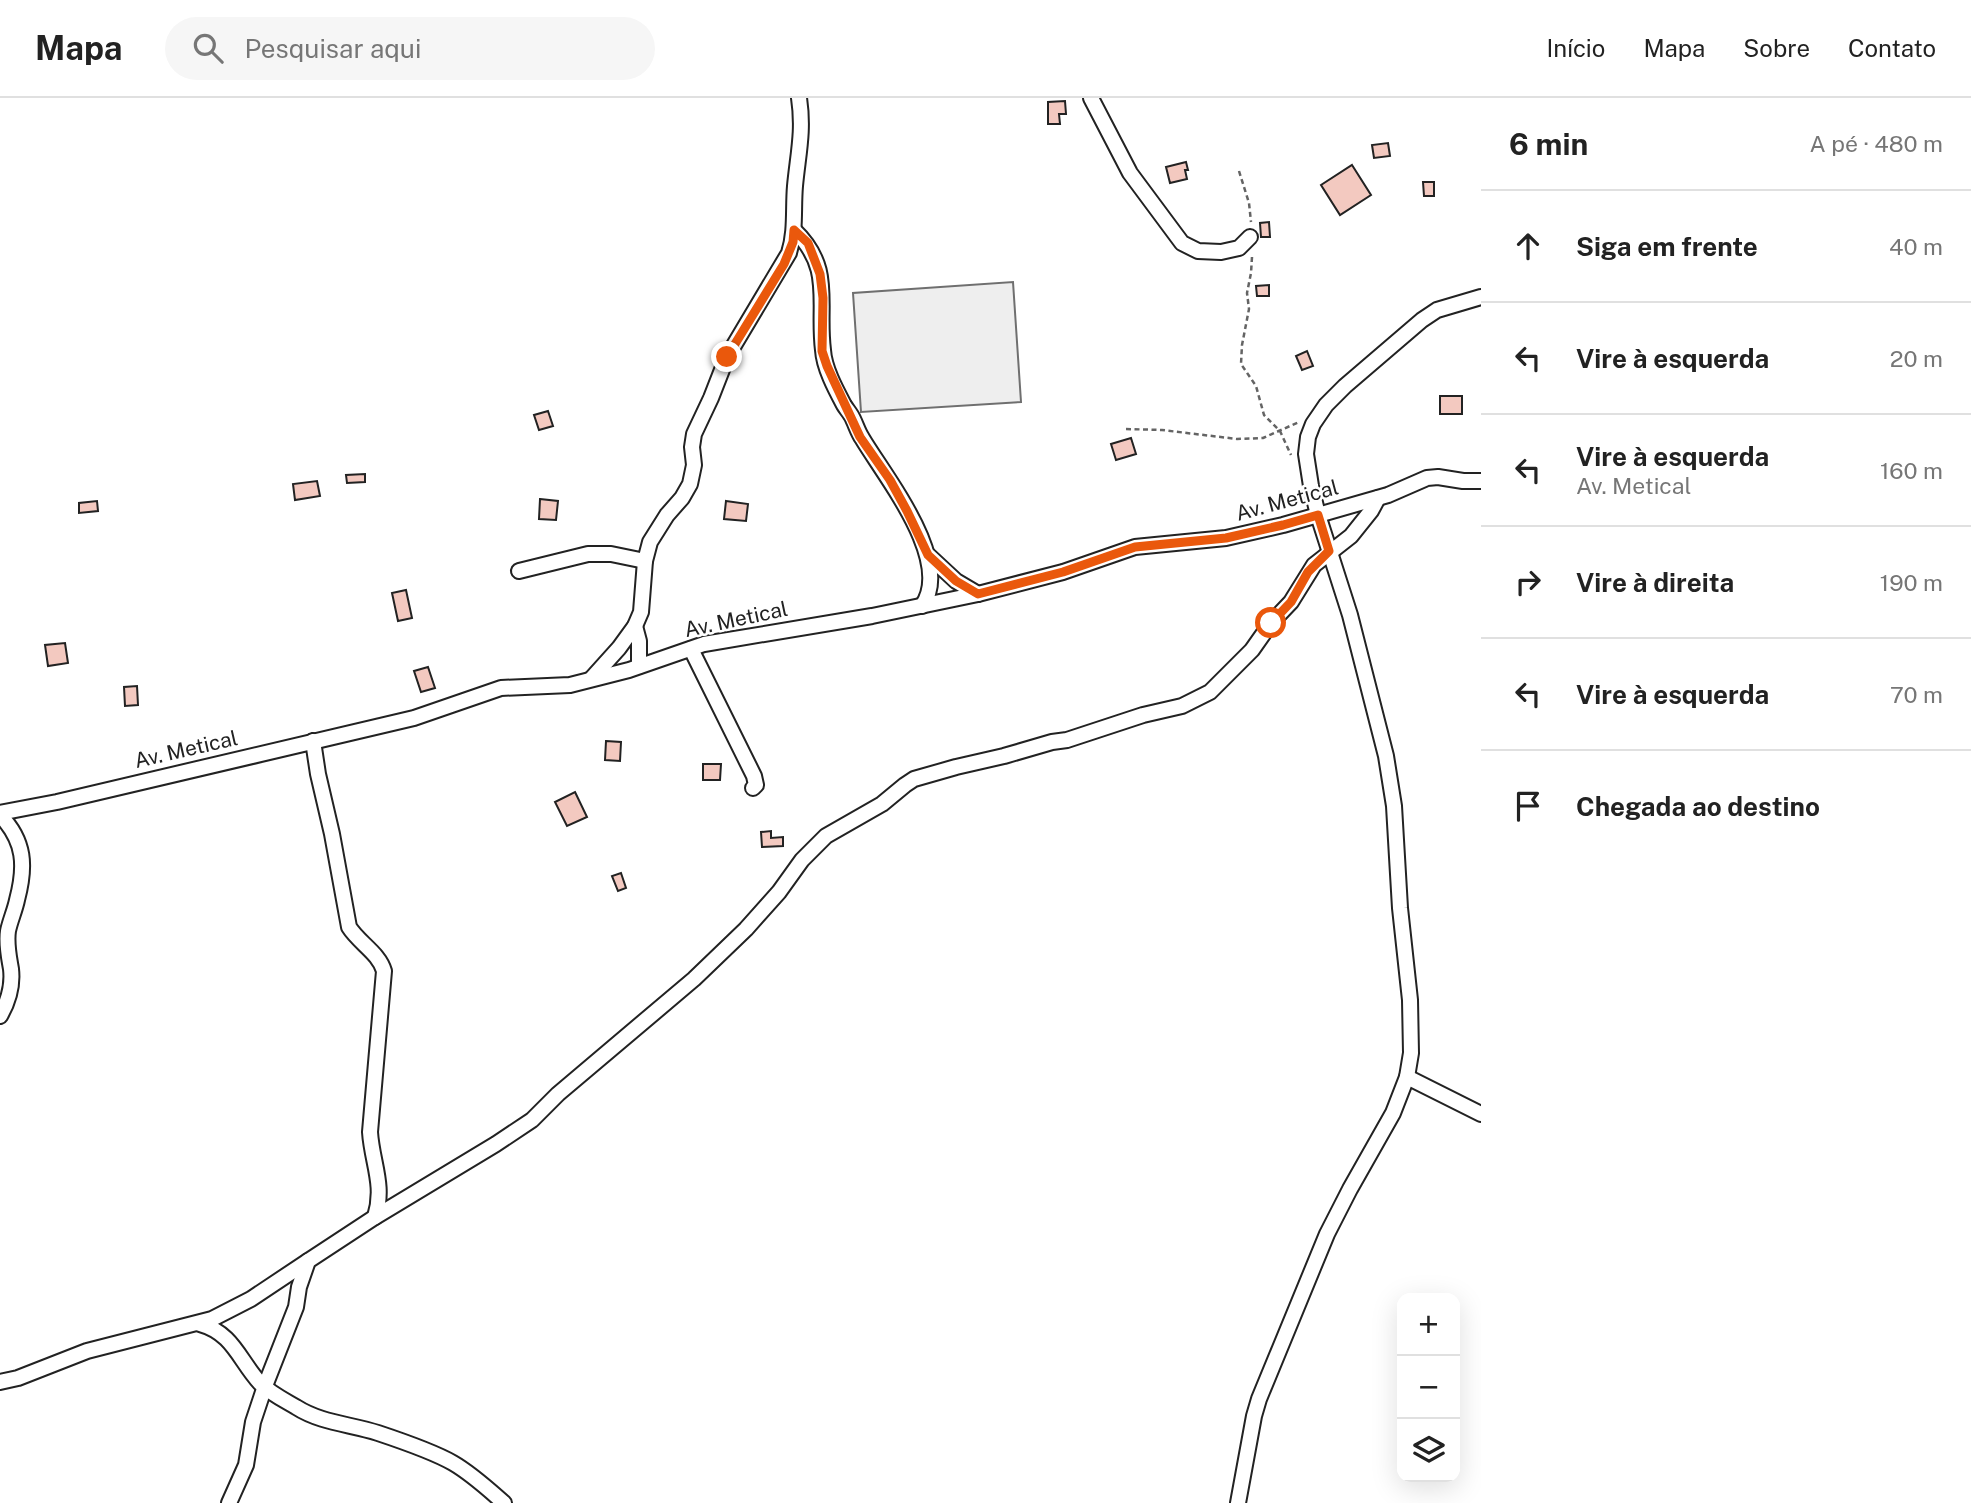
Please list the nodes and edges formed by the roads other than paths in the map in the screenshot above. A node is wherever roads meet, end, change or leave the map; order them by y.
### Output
1 (799, 98) edge
2 (1091, 98) edge
3 (794, 230) junction
4 (1250, 237) road end
5 (1481, 297) edge
6 (1481, 481) edge
7 (1378, 498) junction
8 (1318, 515) junction
9 (1329, 551) junction
10 (928, 555) junction
11 (645, 561) junction
12 (519, 571) dead end
13 (978, 594) junction
14 (922, 606) junction
15 (637, 634) junction
16 (691, 649) junction
17 (660, 659) junction
18 (639, 666) junction
19 (592, 678) junction
20 (313, 741) junction
21 (753, 789) dead end
22 (0, 814) edge
23 (0, 1016) edge
24 (1406, 1077) junction
25 (1481, 1114) edge
26 (375, 1217) junction
27 (307, 1261) junction
28 (200, 1324) junction
29 (0, 1382) edge
30 (265, 1386) junction
31 (229, 1503) edge
32 (504, 1503) edge
33 (1238, 1503) edge

1 - 3 street
2 - 4 street
3 - 10 street
3 - 11 street
5 - 8 street
6 - 7 street, Av. Metical
7 - 8 street, Av. Metical
7 - 9 street
8 - 9 street
8 - 13 street, Av. Metical
9 - 24 street
9 - 26 street
10 - 13 street
10 - 14 street
11 - 12 street
11 - 15 street
13 - 14 street, Av. Metical
14 - 16 street, Av. Metical
15 - 17 street
15 - 18 street
15 - 19 street
16 - 17 street, Av. Metical
16 - 21 street
17 - 18 street, Av. Metical
18 - 19 street, Av. Metical
19 - 20 street, Av. Metical
20 - 22 street, Av. Metical
20 - 26 street
22 - 23 street
24 - 25 street
24 - 33 street
26 - 27 street
27 - 28 street
27 - 30 street
28 - 29 street
28 - 30 street
30 - 31 street
30 - 32 street

